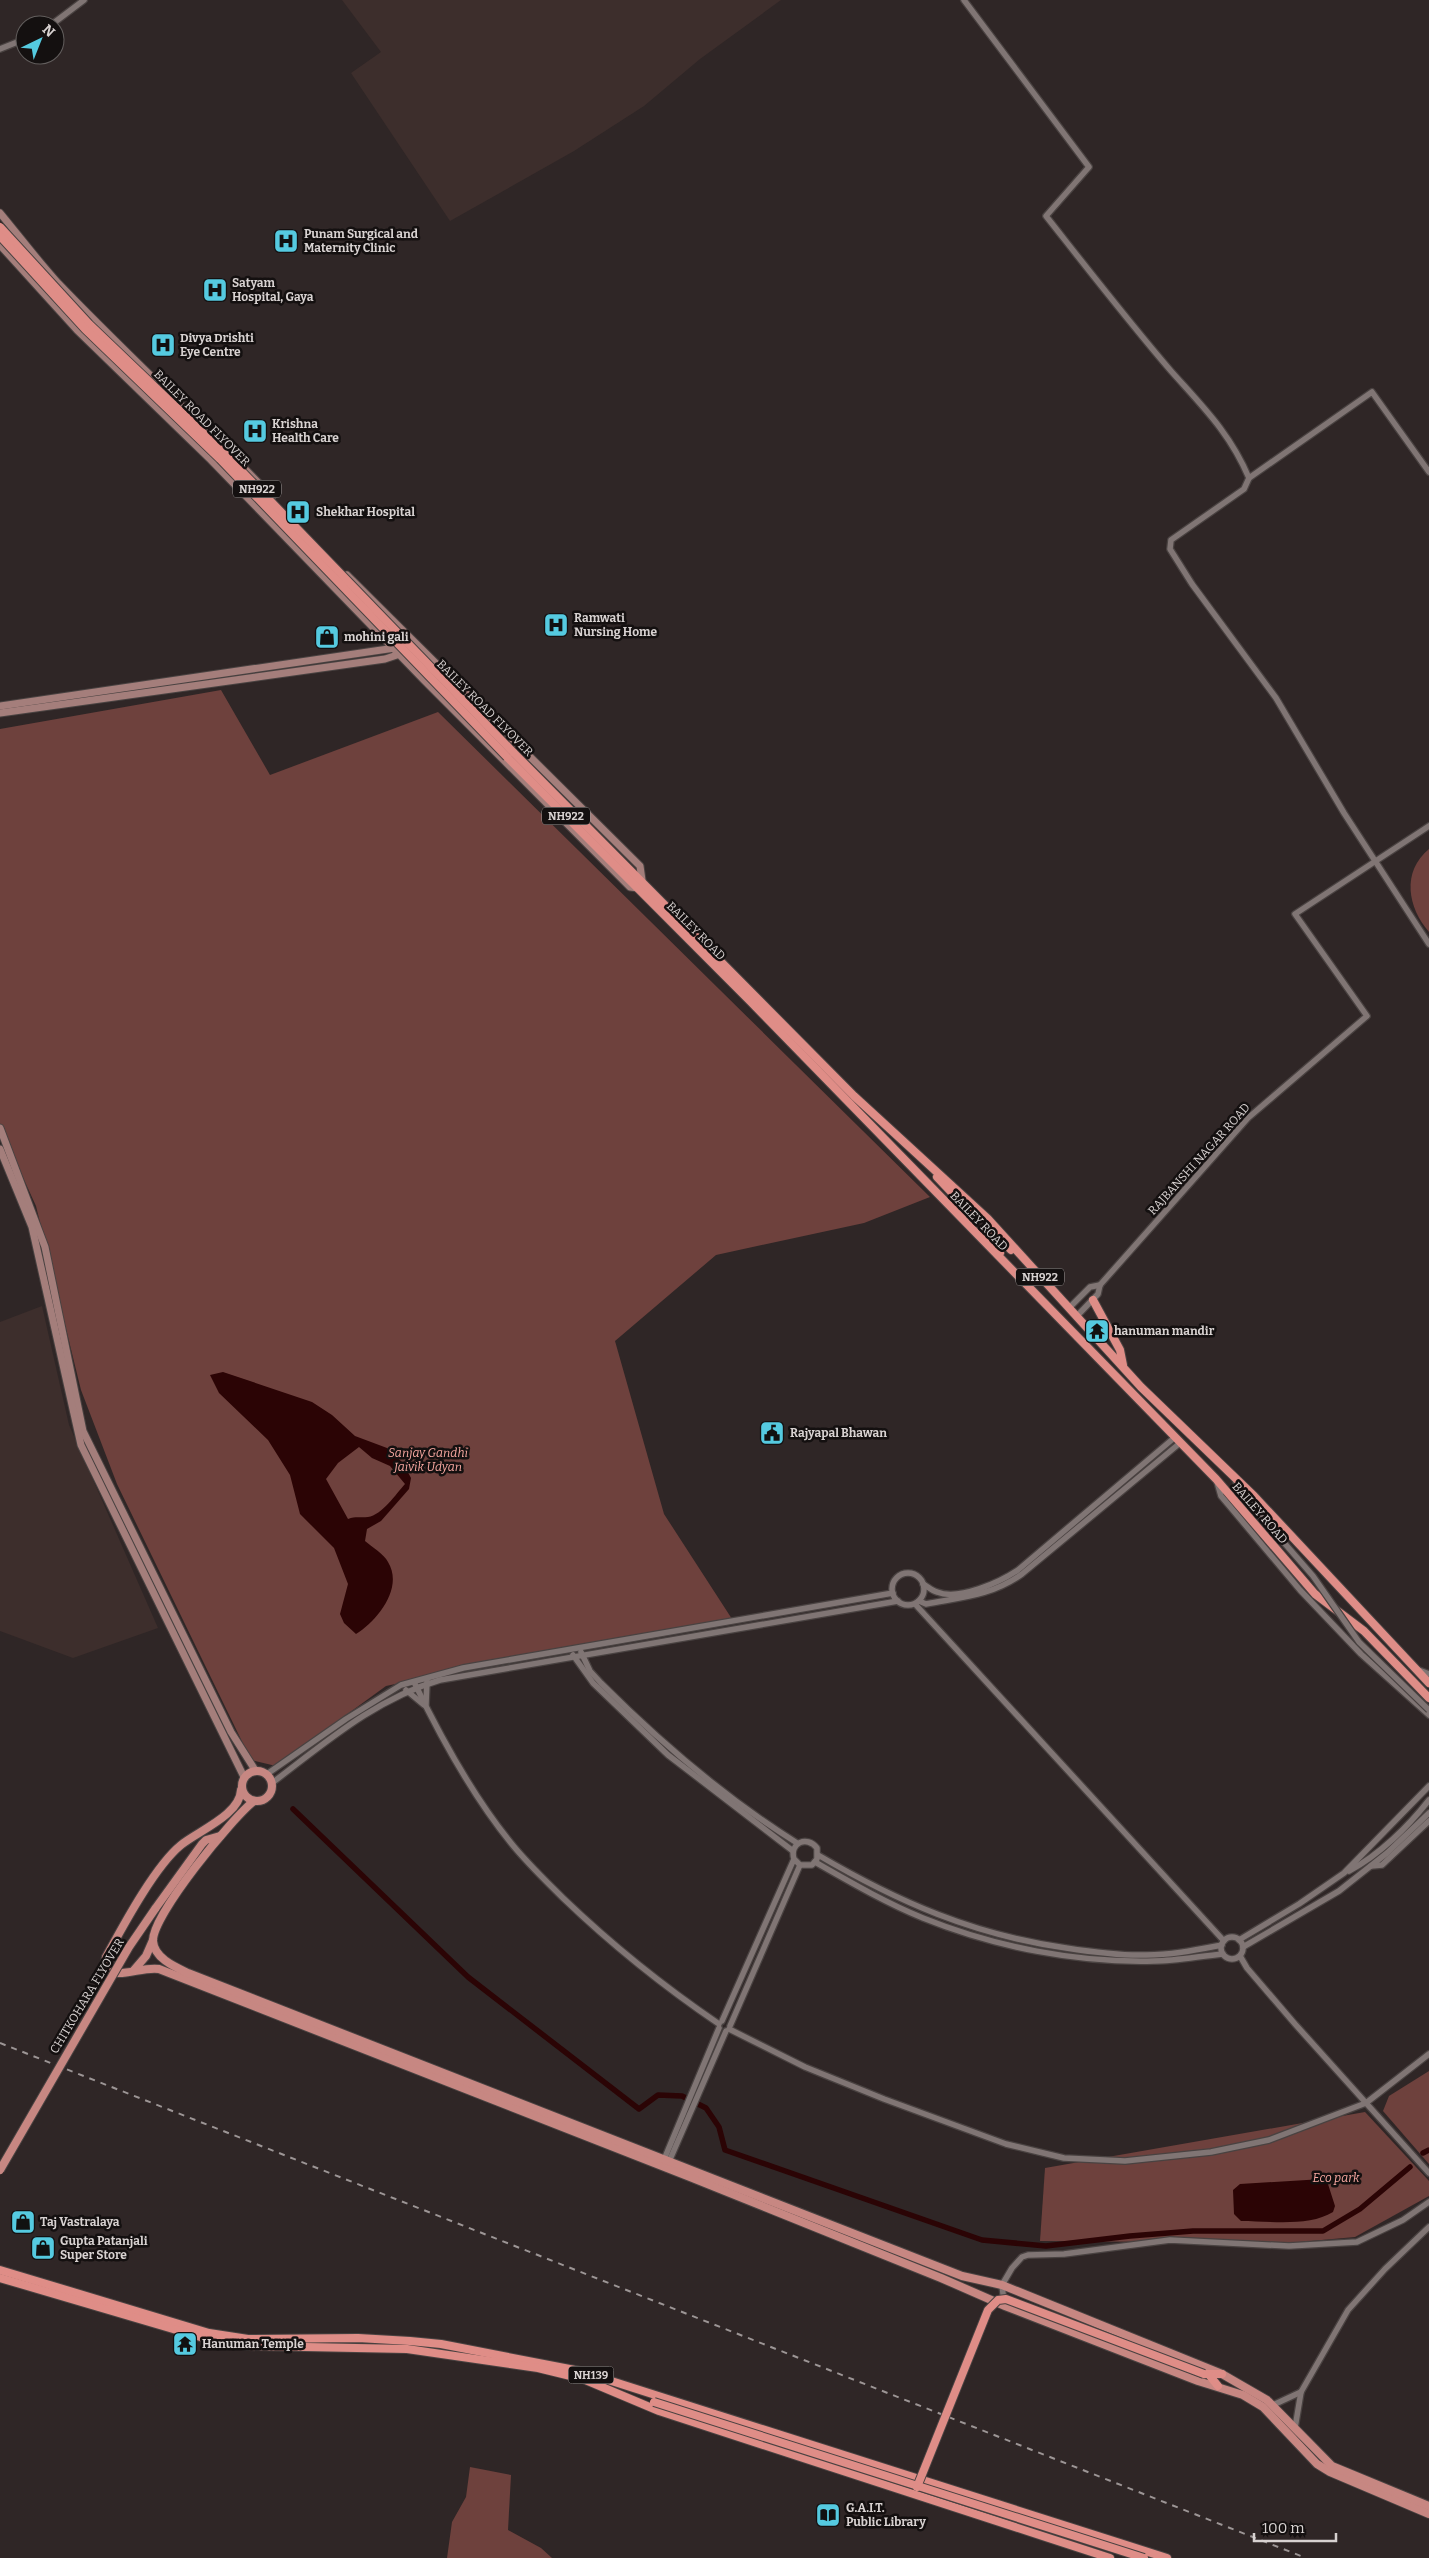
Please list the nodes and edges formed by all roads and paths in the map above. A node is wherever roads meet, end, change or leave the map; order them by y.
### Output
1 (84, 0) edge
2 (964, 0) edge
3 (64, 15) edge
4 (15, 43) edge
5 (0, 49) edge
6 (0, 213) edge
7 (0, 227) edge
8 (0, 236) edge
9 (0, 244) edge
10 (102, 327) junction
11 (88, 341) junction
12 (160, 385) junction
13 (146, 396) junction
14 (1429, 472) edge
15 (1249, 478) junction
16 (300, 527) junction
17 (287, 539) junction
18 (328, 556) junction
19 (315, 568) junction
20 (382, 610) junction
21 (367, 622) junction
22 (409, 638) junction
23 (415, 643) junction
24 (394, 649) junction
25 (400, 655) junction
26 (438, 666) junction
27 (424, 680) junction
28 (146, 688) junction
29 (0, 706) edge
30 (0, 713) edge
31 (510, 755) junction
32 (1429, 826) edge
33 (1375, 862) junction
34 (642, 880) junction
35 (638, 888) junction
36 (1429, 944) edge
37 (0, 1128) edge
38 (908, 1146) junction
39 (0, 1149) edge
40 (939, 1196) junction
41 (1041, 1279) junction
42 (1024, 1282) junction
43 (1100, 1285) junction
44 (1093, 1300) junction
45 (1069, 1308) junction
46 (1076, 1317) junction
47 (1123, 1365) junction
48 (1177, 1441) junction
49 (1235, 1477) junction
50 (1216, 1479) junction
51 (924, 1584) junction
52 (893, 1593) junction
53 (898, 1601) junction
54 (917, 1602) junction
55 (579, 1648) junction
56 (570, 1649) junction
57 (582, 1655) junction
58 (574, 1657) junction
59 (1414, 1668) junction
60 (1429, 1674) edge
61 (427, 1680) junction
62 (415, 1683) junction
63 (1429, 1683) edge
64 (401, 1685) junction
65 (408, 1690) junction
66 (1429, 1698) edge
67 (426, 1706) junction
68 (1429, 1710) edge
69 (1429, 1715) edge
70 (255, 1770) junction
71 (267, 1774) junction
72 (244, 1776) junction
73 (272, 1783) junction
74 (1429, 1786) edge
75 (242, 1790) junction
76 (1429, 1800) edge
77 (254, 1801) junction
78 (1429, 1813) edge
79 (1429, 1822) edge
80 (207, 1830) junction
81 (220, 1836) junction
82 (204, 1842) junction
83 (797, 1844) junction
84 (793, 1851) junction
85 (818, 1855) junction
86 (794, 1859) junction
87 (815, 1862) junction
88 (800, 1865) junction
89 (1371, 1866) junction
90 (1344, 1873) junction
91 (1333, 1882) junction
92 (1339, 1891) junction
93 (153, 1940) junction
94 (1239, 1940) junction
95 (1223, 1943) junction
96 (1243, 1947) junction
97 (1222, 1954) junction
98 (1240, 1956) junction
99 (134, 1970) junction
100 (720, 2024) junction
101 (728, 2029) junction
102 (1429, 2054) edge
103 (695, 2092) junction
104 (1366, 2102) junction
105 (665, 2163) junction
106 (0, 2170) edge
107 (1429, 2172) edge
108 (1429, 2202) edge
109 (1429, 2227) edge
110 (0, 2270) edge
111 (0, 2278) edge
112 (1002, 2285) junction
113 (1005, 2306) junction
114 (1222, 2374) junction
115 (1207, 2375) junction
116 (1218, 2386) junction
117 (644, 2392) junction
118 (1301, 2392) junction
119 (652, 2401) junction
120 (641, 2402) junction
121 (1273, 2405) junction
122 (1295, 2428) junction
123 (944, 2486) junction
124 (917, 2487) junction
125 (939, 2501) junction
126 (1429, 2506) edge
127 (1429, 2514) edge
128 (1110, 2558) edge
129 (1144, 2558) edge
130 (1167, 2558) edge

1 - 3 street
2 - 15 street
4 - 5 street
6 - 10 main road
7 - 31 highway, BAILEY ROAD FLYOVER / NH922, bridge
8 - 31 highway, BAILEY ROAD FLYOVER / NH922, bridge
9 - 11 main road
10 - 11 main road
10 - 12 main road
11 - 13 main road
12 - 13 main road
12 - 16 main road
13 - 17 main road
14 - 15 street
15 - 33 street
16 - 17 main road
16 - 18 main road
17 - 19 main road
18 - 19 main road
18 - 20 main road
19 - 21 main road
20 - 21 main road
20 - 22 main road
21 - 24 main road
22 - 23 main road
22 - 24 main road
23 - 25 main road
23 - 26 main road
24 - 25 main road
24 - 28 main road
25 - 27 main road
25 - 28 main road
26 - 27 main road
26 - 34 main road
27 - 35 main road
28 - 29 main road
28 - 30 main road
31 - 34 highway, BAILEY ROAD FLYOVER / NH922
31 - 35 highway, BAILEY ROAD FLYOVER / NH922
32 - 33 street
33 - 36 street
33 - 43 street, RAJBANSHI NAGAR ROAD
34 - 38 highway, BAILEY ROAD / NH922
35 - 40 highway, BAILEY ROAD / NH922
37 - 70 main road
38 - 40 highway
38 - 41 highway, BAILEY ROAD / NH922
39 - 72 main road
40 - 42 highway, BAILEY ROAD / NH922
41 - 42 highway
41 - 45 highway, BAILEY ROAD / NH922
42 - 48 highway, BAILEY ROAD / NH922
43 - 44 street, RAJBANSHI NAGAR ROAD
43 - 45 street, RAJBANSHI NAGAR ROAD
44 - 46 street, RAJBANSHI NAGAR ROAD
44 - 47 highway
45 - 46 highway, BAILEY ROAD / NH922
46 - 47 highway, BAILEY ROAD / NH922
47 - 49 highway, BAILEY ROAD / NH922
48 - 50 highway, BAILEY ROAD / NH922
48 - 51 street
48 - 54 street
49 - 59 highway, BAILEY ROAD / NH922
49 - 68 street, bridge
50 - 66 highway, BAILEY ROAD / NH922
50 - 69 street
51 - 52 street
51 - 54 street
52 - 53 street
52 - 55 street
53 - 54 street
53 - 57 street
54 - 95 street
55 - 56 street
55 - 57 street
56 - 58 street
56 - 61 street
57 - 58 street
57 - 83 street
58 - 61 street
58 - 84 street
59 - 60 street
59 - 63 highway, BAILEY ROAD / NH922
61 - 62 street
61 - 67 street
62 - 64 street
62 - 65 street
62 - 67 street
64 - 65 street
64 - 71 street
65 - 67 street
65 - 73 street
67 - 100 street
70 - 71 main road
70 - 72 main road
71 - 73 main road
72 - 75 main road
73 - 77 main road
74 - 90 street
75 - 77 main road
75 - 80 main road
76 - 90 street
77 - 81 main road
78 - 89 street
79 - 89 street
80 - 82 main road, CHITKOHARA FLYOVER
80 - 99 main road
81 - 82 main road
81 - 93 main road
82 - 106 main road, CHITKOHARA FLYOVER, bridge
83 - 84 street
83 - 85 street
84 - 86 street
85 - 87 street
85 - 95 street
86 - 88 street
86 - 100 street
87 - 88 street
87 - 97 street
88 - 101 street
89 - 92 street
90 - 91 street
91 - 92 street
91 - 94 street
92 - 96 street
93 - 99 main road
93 - 105 main road
94 - 95 street
94 - 96 street
95 - 97 street
96 - 98 street
97 - 98 street
98 - 104 street
99 - 105 main road
100 - 103 street
101 - 103 street
101 - 104 street
102 - 104 street
103 - 105 street
104 - 107 street
105 - 112 main road
105 - 113 main road
108 - 112 street
109 - 118 street
110 - 117 highway, NH139
111 - 120 highway, NH139
112 - 113 street
112 - 114 main road
113 - 116 main road
114 - 115 highway
114 - 121 main road
115 - 116 highway
115 - 124 highway, bridge
116 - 127 main road
117 - 119 highway
117 - 123 highway, NH139
118 - 121 street
118 - 122 street
119 - 120 highway
119 - 124 highway, bridge
120 - 125 highway, NH139
121 - 122 main road
122 - 126 main road
123 - 125 highway
123 - 130 highway, NH139
124 - 129 highway, bridge
125 - 128 highway, NH139

